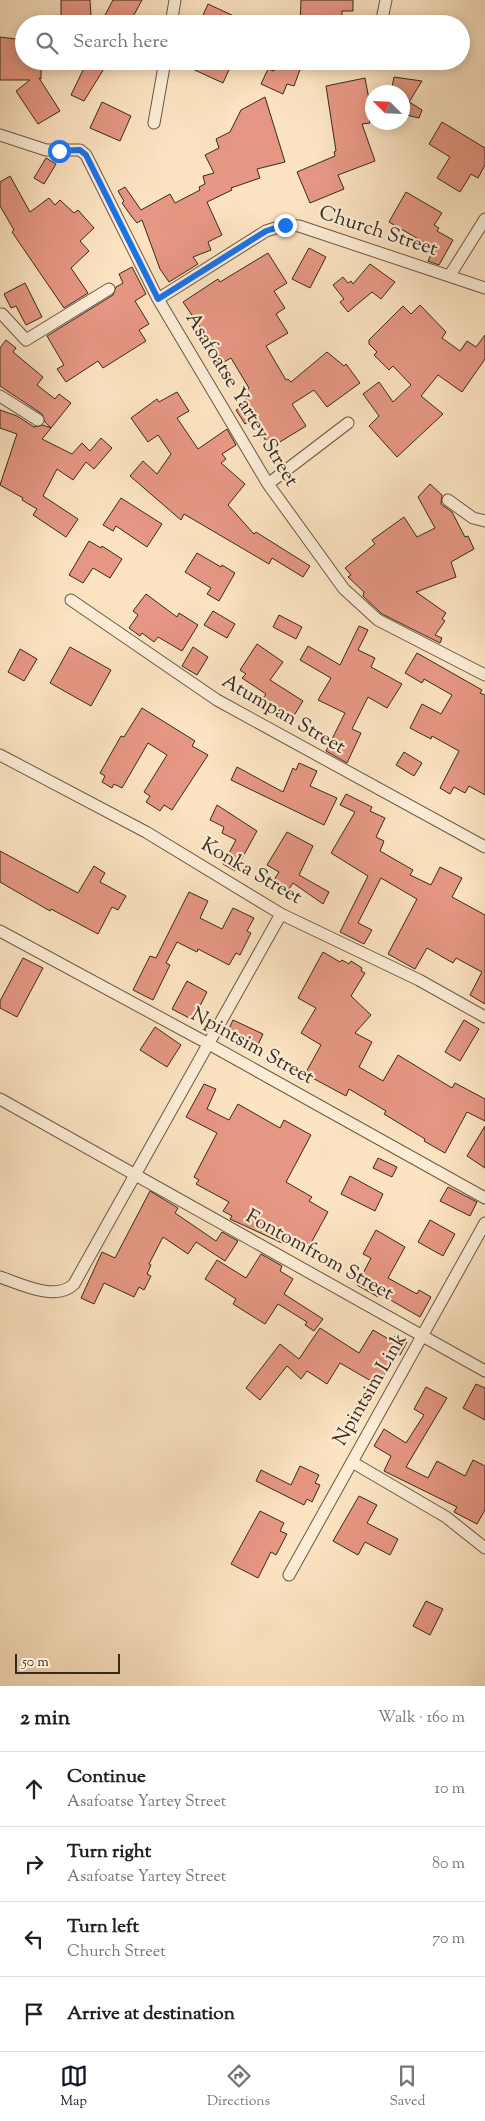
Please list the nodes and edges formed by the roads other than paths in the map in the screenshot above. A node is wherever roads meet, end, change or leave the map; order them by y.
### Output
1 (175, 0) edge
2 (386, 0) edge
3 (172, 15) edge
4 (383, 15) edge
5 (163, 70) edge
6 (154, 123) dead end
7 (0, 135) edge
8 (485, 219) edge
9 (450, 275) junction
10 (485, 288) edge
11 (109, 289) dead end
12 (158, 299) junction
13 (1, 313) edge
14 (0, 396) edge
15 (38, 420) dead end
16 (348, 423) dead end
17 (268, 484) junction
18 (448, 500) dead end
19 (485, 521) edge
20 (71, 600) dead end
21 (485, 675) edge
22 (0, 755) edge
23 (485, 847) edge
24 (281, 914) junction
25 (0, 931) edge
26 (485, 1017) edge
27 (207, 1043) junction
28 (0, 1099) edge
29 (134, 1174) junction
30 (485, 1198) edge
31 (485, 1223) edge
32 (0, 1277) edge
33 (424, 1335) junction
34 (485, 1371) edge
35 (352, 1462) junction
36 (485, 1548) edge
37 (289, 1575) dead end

1 - 3 street
2 - 4 street
5 - 6 street
7 - 12 street, Asafoatse Yartey Street
8 - 9 street
9 - 10 street, Church Street
9 - 12 street, Church Street
11 - 13 street
12 - 17 street, Asafoatse Yartey Street
14 - 15 street
16 - 17 street
17 - 21 street, Asafoatse Yartey Street
18 - 19 street
20 - 23 street, Atumpan Street
22 - 24 street, Konka Street
24 - 26 street, Konka Street
24 - 27 street
25 - 27 street, Npintsim Street
27 - 29 street
27 - 30 street, Npintsim Street
28 - 29 street, Fontomfrom Street
29 - 32 street
29 - 33 street, Fontomfrom Street
31 - 33 street, Npintsim Link
33 - 34 street, Fontomfrom Street
33 - 35 street, Npintsim Link
35 - 36 street
35 - 37 street, Npintsim Link

